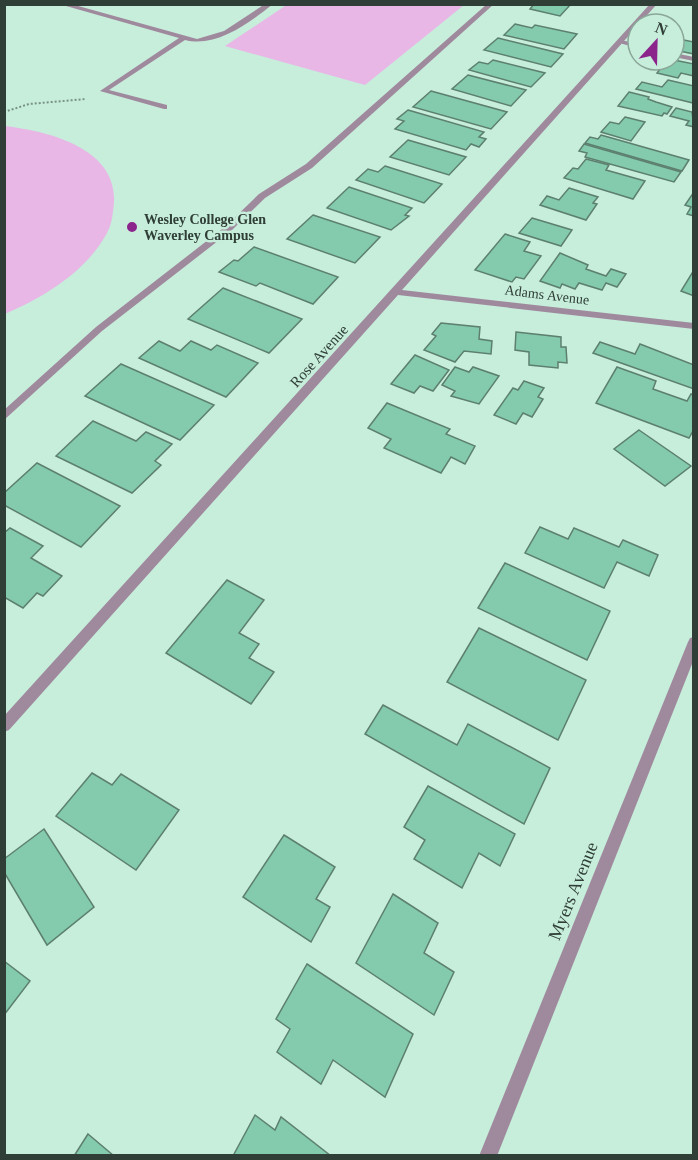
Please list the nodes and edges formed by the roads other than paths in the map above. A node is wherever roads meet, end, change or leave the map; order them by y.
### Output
1 (62, 4) edge
2 (270, 4) edge
3 (491, 4) edge
4 (654, 4) edge
5 (183, 38) junction
6 (621, 42) junction
7 (626, 43) edge
8 (165, 107) dead end
9 (398, 292) junction
10 (693, 326) edge
11 (4, 416) edge
12 (693, 642) edge
13 (4, 726) edge
14 (488, 1155) edge

1 - 5 street
2 - 5 street
3 - 11 street
4 - 6 street, Rose Avenue
5 - 8 street
6 - 7 street
6 - 9 street, Rose Avenue
9 - 10 street, Adams Avenue
9 - 13 street, Rose Avenue
12 - 14 street, Myers Avenue

